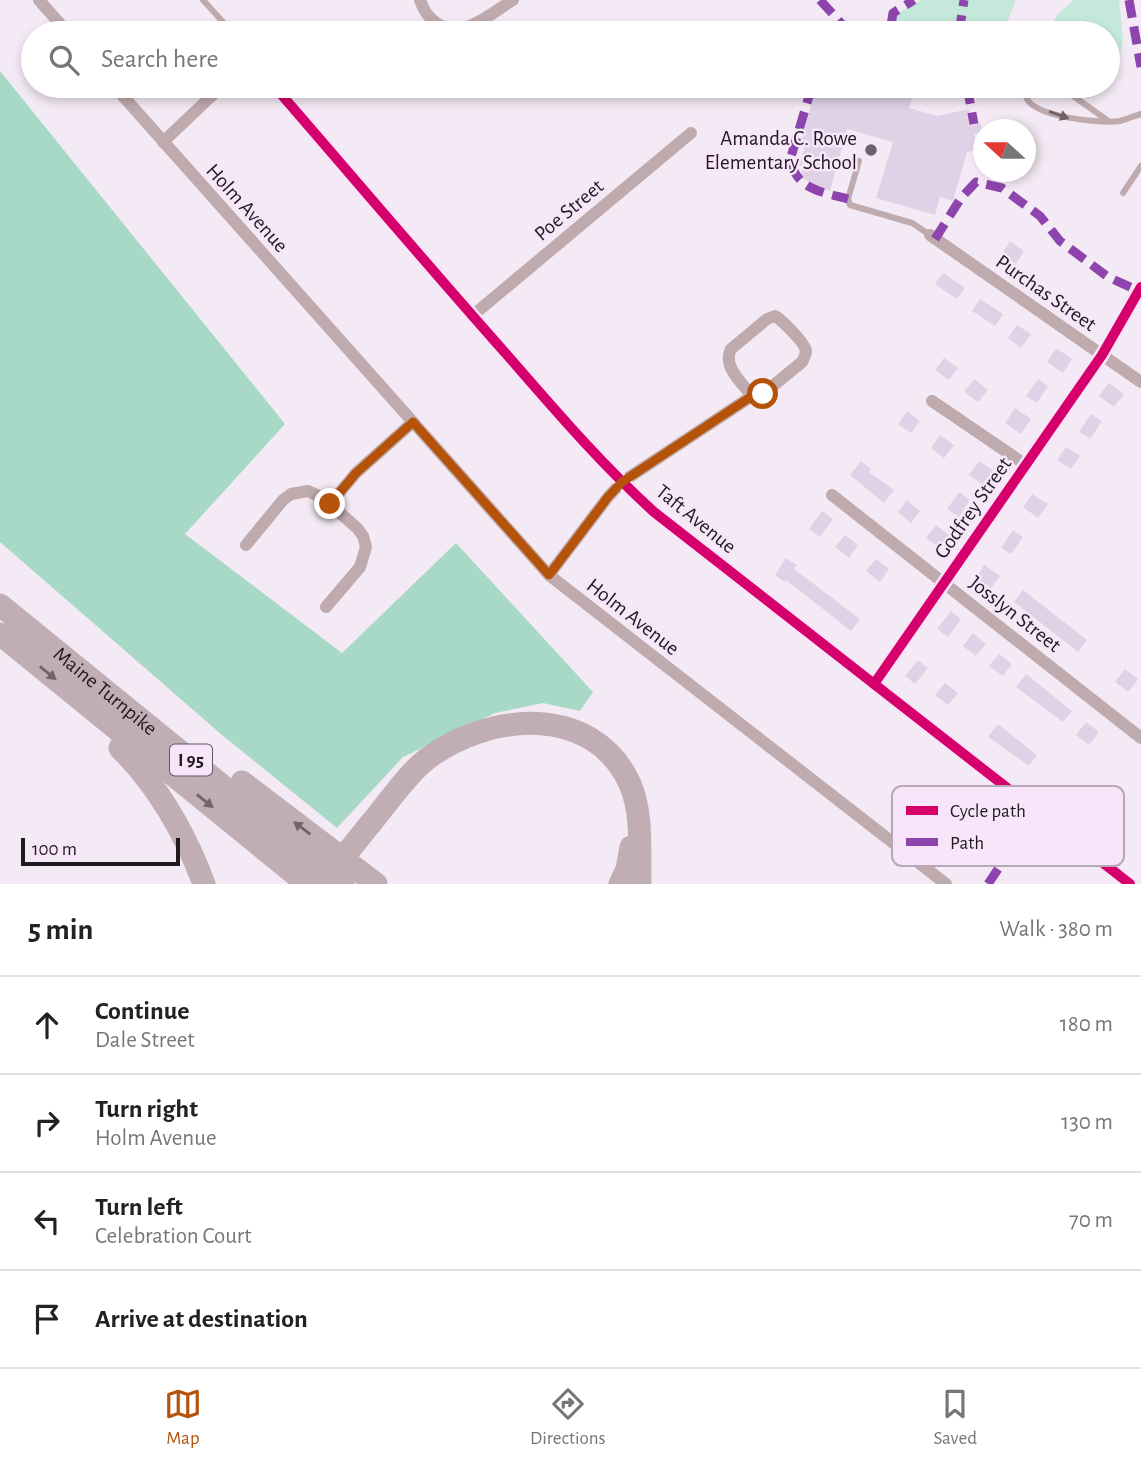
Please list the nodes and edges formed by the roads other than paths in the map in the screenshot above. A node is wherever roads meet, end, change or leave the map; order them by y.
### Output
1 (39, 0) edge
2 (203, 0) edge
3 (420, 0) edge
4 (513, 0) edge
5 (57, 21) edge
6 (222, 21) edge
7 (432, 21) edge
8 (476, 21) edge
9 (124, 98) edge
10 (209, 98) edge
11 (284, 98) edge
12 (1028, 98) edge
13 (1076, 98) edge
14 (1141, 114) edge
15 (1108, 121) junction
16 (691, 133) dead end
17 (163, 142) junction
18 (859, 161) dead end
19 (1141, 166) edge
20 (1123, 193) dead end
21 (930, 235) joint
22 (472, 316) junction
23 (1102, 355) junction
24 (1141, 382) edge
25 (752, 396) junction
26 (932, 401) dead end
27 (413, 422) junction
28 (1026, 465) junction
29 (622, 482) junction
30 (832, 495) dead end
31 (330, 504) junction
32 (246, 545) dead end
33 (549, 575) junction
34 (944, 583) junction
35 (0, 605) edge
36 (326, 607) dead end
37 (0, 634) edge
38 (39, 636) junction
39 (874, 684) junction
40 (96, 712) junction
41 (1141, 738) edge
42 (1005, 786) edge
43 (374, 826) junction
44 (892, 842) edge
45 (923, 866) edge
46 (1107, 866) edge
47 (1141, 877) edge
48 (204, 884) edge
49 (307, 884) edge
50 (321, 884) edge
51 (334, 884) edge
52 (343, 884) edge
53 (376, 884) edge
54 (620, 884) edge
55 (640, 884) edge
56 (946, 884) edge
57 (1130, 884) edge
58 (1136, 884) edge

1 - 5 street
2 - 6 lane
3 - 7 street
4 - 8 street
9 - 17 street, Holm Avenue
10 - 17 street
11 - 22 street, Taft Avenue
12 -> 15 lane
13 - 15 lane
14 - 15 lane
16 - 22 street, Poe Street
17 - 27 street, Holm Avenue
18 - 21 lane
19 - 20 lane
21 - 23 street, Purchas Street
22 - 29 street, Taft Avenue
23 - 24 street, Purchas Street
23 - 28 street, Godfrey Street
25 - 25 street
25 - 29 street
26 - 28 street
27 - 31 street
27 - 33 street, Holm Avenue
28 - 34 street, Godfrey Street
29 - 33 street
29 - 39 street, Taft Avenue
30 - 34 street, Josslyn Street
31 - 32 street
31 - 36 street
33 - 44 street, Holm Avenue
34 - 39 street, Godfrey Street
34 - 41 street, Josslyn Street
35 - 38 highway, Maine Turnpike / I 95
37 -> 40 highway, Maine Turnpike / I 95
38 - 52 highway, Maine Turnpike / I 95
53 -> 38 highway
39 - 42 street, Taft Avenue
40 - 48 highway
40 -> 49 highway, Maine Turnpike / I 95
43 - 50 highway, bridge
43 - 51 highway
43 - 54 highway
43 - 55 highway
45 - 56 street, Holm Avenue
46 - 57 street, Taft Avenue
47 - 58 street

